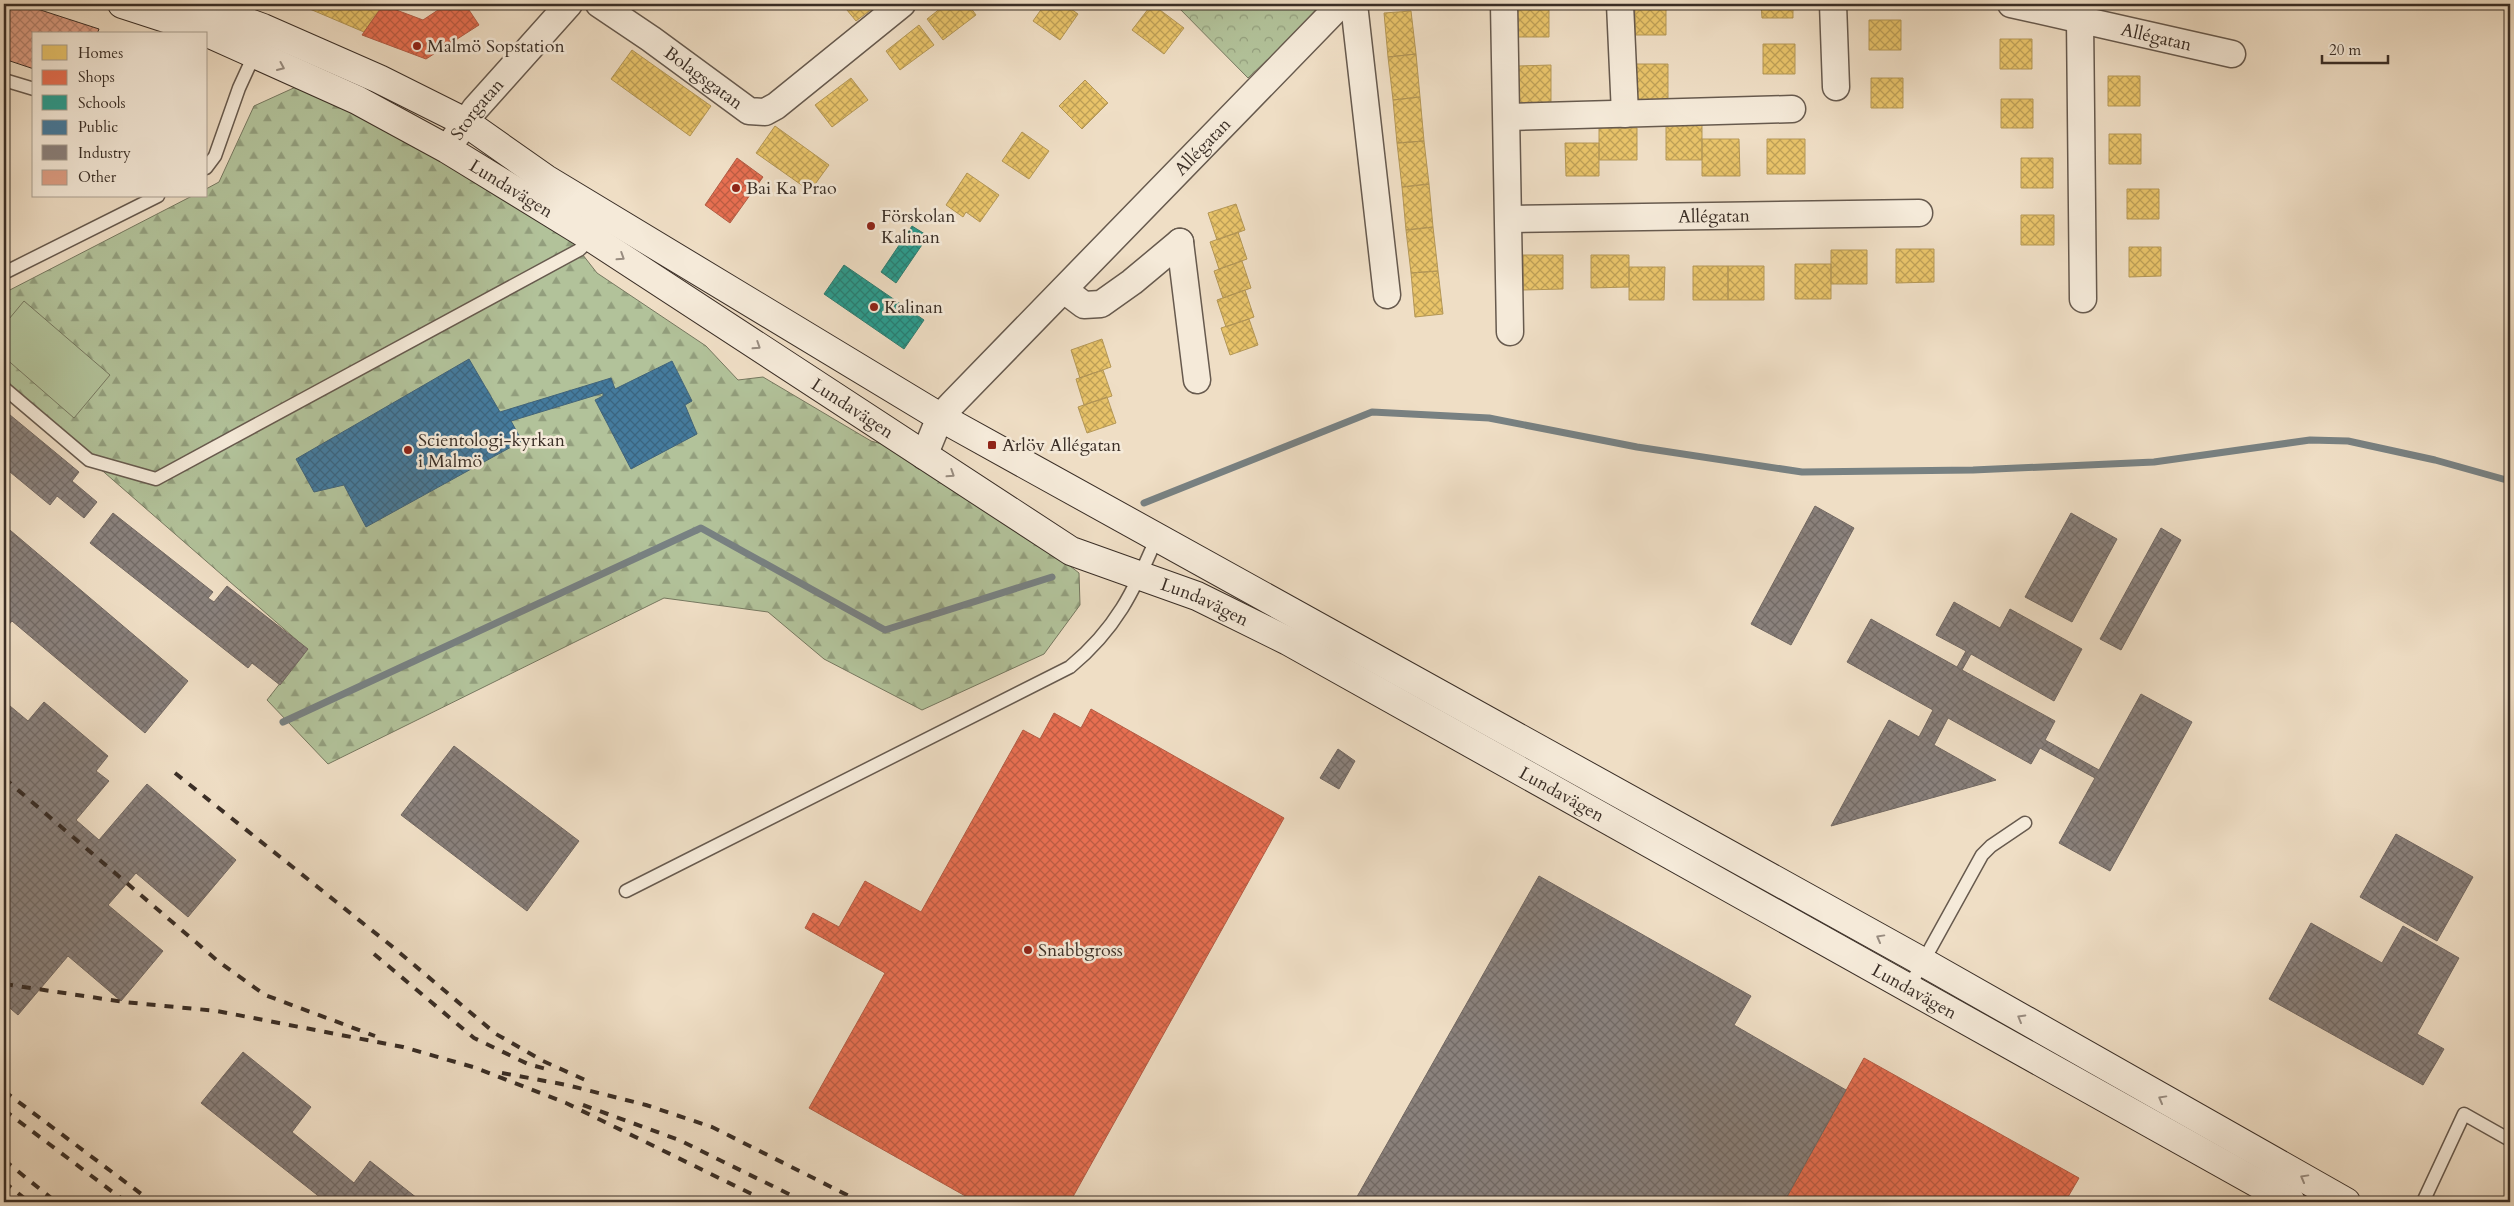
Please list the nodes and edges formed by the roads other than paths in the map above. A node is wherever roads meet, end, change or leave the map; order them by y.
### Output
1 (122, 4) edge
2 (198, 4) edge
3 (569, 4) edge
4 (599, 4) edge
5 (902, 4) edge
6 (1342, 4) edge
7 (1354, 4) edge
8 (1504, 4) edge
9 (1620, 4) edge
10 (1833, 4) edge
11 (2011, 4) edge
12 (2080, 18) junction
13 (264, 28) junction
14 (205, 32) edge
15 (208, 33) edge
16 (2232, 54) dead end
17 (255, 56) junction
18 (4, 80) edge
19 (1836, 87) dead end
20 (32, 88) edge
21 (1792, 109) dead end
22 (1625, 114) junction
23 (1508, 117) junction
24 (465, 122) junction
25 (447, 149) junction
26 (208, 165) edge
27 (154, 198) edge
28 (1919, 213) dead end
29 (1509, 219) junction
30 (592, 238) junction
31 (4, 273) edge
32 (1064, 290) junction
33 (1386, 295) dead end
34 (2082, 299) dead end
35 (1510, 332) dead end
36 (1197, 380) dead end
37 (4, 388) edge
38 (940, 417) junction
39 (924, 456) junction
40 (1157, 538) junction
41 (1140, 576) junction
42 (2024, 823) dead end
43 (626, 891) dead end
44 (1923, 962) junction
45 (1908, 989) junction
46 (2510, 1140) edge
47 (2291, 1202) edge
48 (2346, 1202) edge
49 (2423, 1202) edge

1 - 14 main road, Lundavägen
2 - 13 main road, Lundavägen
3 - 24 street, Storgatan
4 - 5 street, Bolagsgatan
6 - 32 street, Allégatan
7 - 33 street
8 - 23 street
9 - 22 street
10 - 19 street
11 - 12 street, Allégatan
12 - 16 street, Allégatan
12 - 34 street
13 - 17 lane
13 - 24 main road, Lundavägen
15 - 17 main road, Lundavägen
17 -> 25 main road, Lundavägen
17 - 26 lane
18 - 20 lane
21 - 22 street
22 - 23 street
23 - 29 street
24 - 25 street, Storgatan
24 - 38 main road, Lundavägen
25 - 30 main road, Lundavägen
27 - 31 lane
28 - 29 street, Allégatan
29 - 35 street
30 - 37 lane
30 -> 39 main road, Lundavägen
32 - 36 street
32 - 38 street, Allégatan
38 - 39 street, Allégatan
38 - 40 main road, Lundavägen
39 -> 41 main road, Lundavägen
40 - 41 lane
44 -> 40 main road, Lundavägen
41 - 43 lane
41 - 45 main road, Lundavägen
42 - 44 lane
44 - 45 lane
48 -> 44 main road, Lundavägen
45 - 47 main road, Lundavägen
46 - 49 lane

